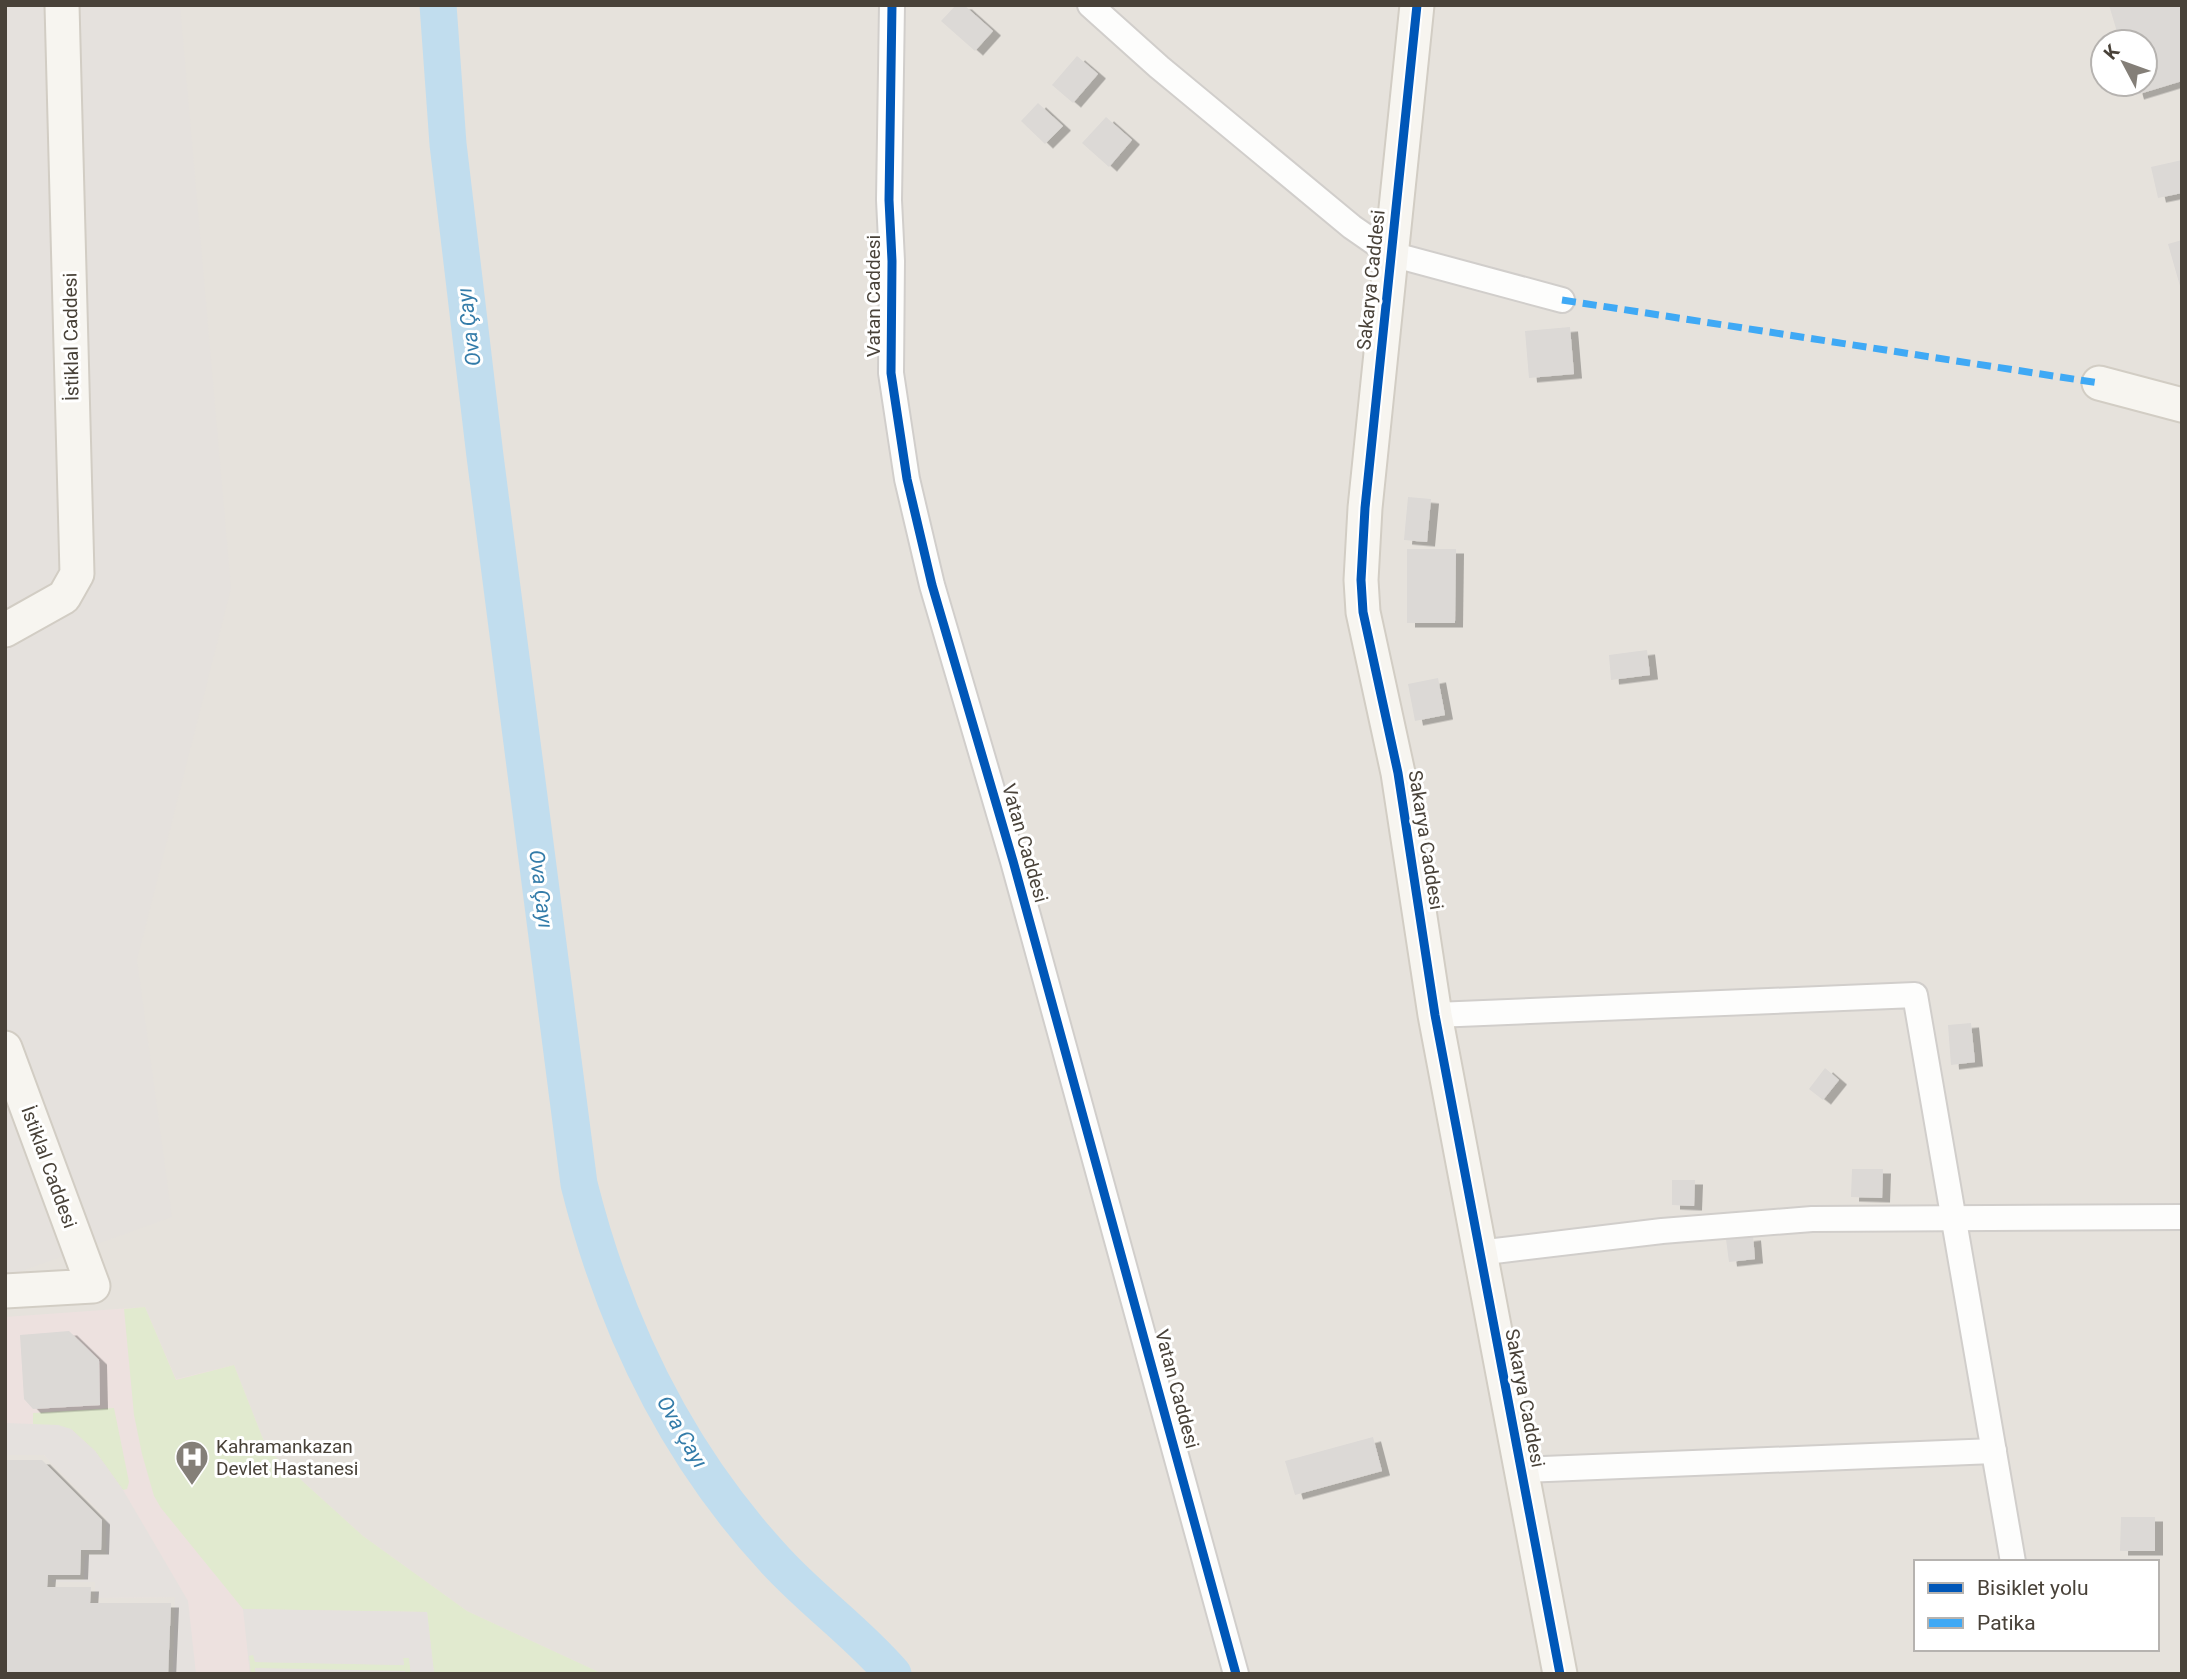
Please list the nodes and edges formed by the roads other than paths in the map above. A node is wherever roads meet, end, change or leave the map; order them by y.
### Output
1 (62, 5) edge
2 (892, 5) edge
3 (1090, 5) edge
4 (1417, 5) edge
5 (1391, 254) junction
6 (1562, 300) dead end
7 (2099, 383) dead end
8 (2182, 405) edge
9 (5, 630) edge
10 (1436, 1015) junction
11 (5, 1048) edge
12 (2182, 1217) edge
13 (1954, 1218) junction
14 (1478, 1253) junction
15 (5, 1292) edge
16 (1994, 1451) junction
17 (1521, 1470) junction
18 (2013, 1560) edge
19 (1236, 1674) edge
20 (1560, 1674) edge

1 - 9 street, İstiklal Caddesi
2 - 19 street, Vatan Caddesi
3 - 5 street
4 - 5 street, Sakarya Caddesi
5 - 6 street
5 - 10 street, Sakarya Caddesi
7 - 8 street
10 - 13 street
10 - 14 street, Sakarya Caddesi
11 - 15 street, İstiklal Caddesi
12 - 13 street
13 - 14 street
13 - 16 street
14 - 17 street, Sakarya Caddesi
16 - 17 street
16 - 18 street
17 - 20 street, Sakarya Caddesi

